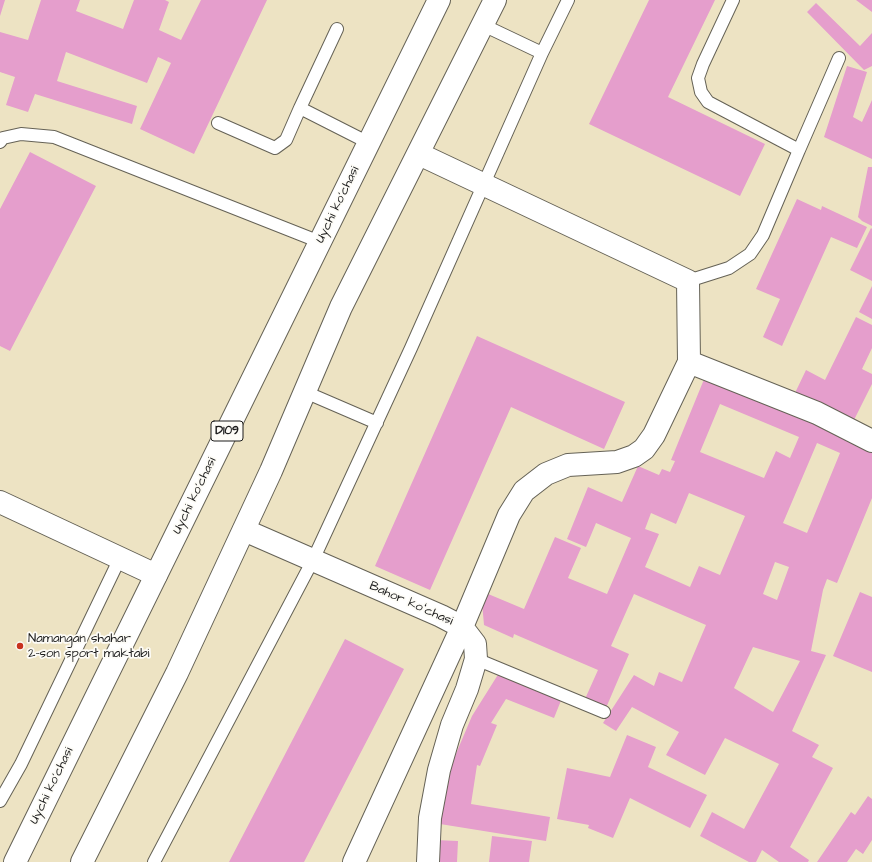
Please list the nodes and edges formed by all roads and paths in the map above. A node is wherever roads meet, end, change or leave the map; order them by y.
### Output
1 (439, 0) edge
2 (495, 0) edge
3 (568, 0) edge
4 (733, 0) edge
5 (483, 25) junction
6 (337, 29) dead end
7 (542, 52) junction
8 (839, 58) dead end
9 (300, 108) junction
10 (218, 123) dead end
11 (0, 142) edge
12 (369, 143) junction
13 (799, 150) junction
14 (419, 154) junction
15 (484, 185) junction
16 (320, 242) junction
17 (688, 281) junction
18 (689, 362) junction
19 (305, 392) junction
20 (376, 423) junction
21 (872, 441) edge
22 (0, 502) edge
23 (244, 530) junction
24 (120, 558) junction
25 (313, 560) junction
26 (156, 575) junction
27 (462, 627) junction
28 (476, 659) junction
29 (604, 712) dead end
30 (0, 801) edge
31 (15, 862) edge
32 (82, 862) edge
33 (154, 862) edge
34 (354, 862) edge
35 (428, 862) edge

1 - 12 main road, Uychi ko'chasi / D109
2 - 5 main road
3 - 7 lane
4 - 13 lane
5 - 7 lane
5 - 14 main road
6 - 9 lane
7 - 15 lane
8 - 13 lane
9 - 10 lane
9 - 12 lane
11 - 16 lane
12 - 16 main road, Uychi ko'chasi / D109
13 - 17 lane
14 - 15 main road
14 - 19 main road
15 - 17 main road
15 - 20 lane
16 - 26 main road, Uychi ko'chasi / D109
17 - 18 main road
18 - 21 main road
18 - 27 main road
19 - 20 lane
19 - 23 main road
20 - 25 lane
22 - 24 main road
23 - 25 main road, Bahor koʻchasi
23 - 32 main road
24 - 26 main road
24 - 30 lane
25 - 27 main road, Bahor koʻchasi
25 - 33 lane
26 - 31 main road, Uychi ko'chasi / D109
27 - 28 main road, Bahor koʻchasi
27 - 34 main road
28 - 29 lane
28 - 35 main road

